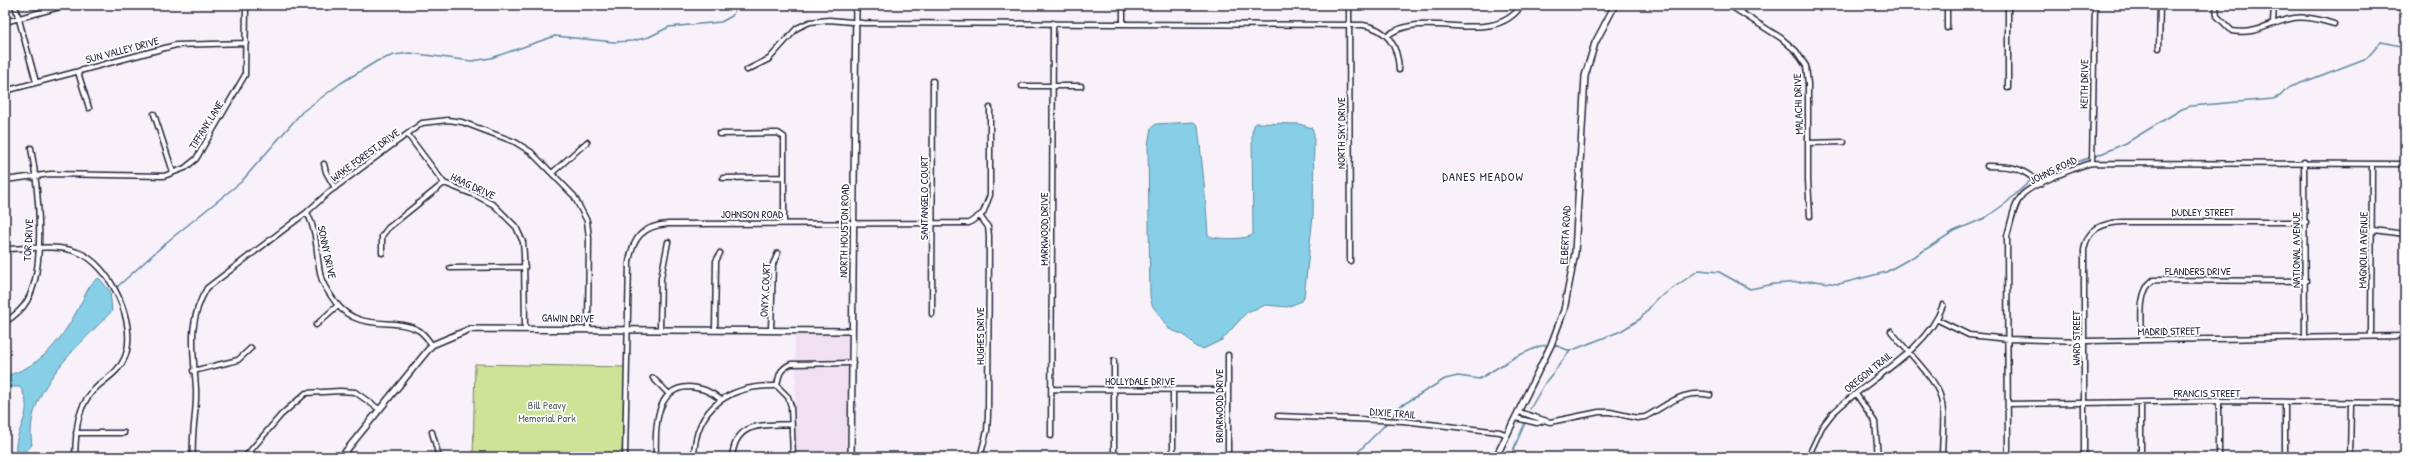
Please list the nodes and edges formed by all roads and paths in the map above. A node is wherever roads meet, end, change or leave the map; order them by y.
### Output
1 (15, 5) edge
2 (67, 5) edge
3 (246, 5) edge
4 (856, 5) edge
5 (1123, 5) edge
6 (1349, 5) edge
7 (1522, 5) edge
8 (1615, 5) edge
9 (1729, 5) edge
10 (1947, 5) edge
11 (2008, 5) edge
12 (2095, 5) edge
13 (2160, 5) edge
14 (2216, 5) edge
15 (2274, 5) edge
16 (18, 18) junction
17 (5, 22) edge
18 (856, 23) junction
19 (1053, 23) junction
20 (1123, 23) junction
21 (2273, 23) junction
22 (1349, 24) junction
23 (2334, 24) dead end
24 (1947, 28) dead end
25 (1387, 36) junction
26 (246, 43) junction
27 (2159, 48) dead end
28 (747, 70) dead end
29 (1399, 70) dead end
30 (78, 72) junction
31 (933, 81) dead end
32 (36, 82) junction
33 (1022, 86) dead end
34 (1053, 86) junction
35 (1081, 86) dead end
36 (2008, 88) dead end
37 (5, 91) edge
38 (89, 108) dead end
39 (990, 108) dead end
40 (154, 114) dead end
41 (719, 134) dead end
42 (408, 135) junction
43 (587, 142) dead end
44 (1844, 142) dead end
45 (1808, 143) junction
46 (31, 148) dead end
47 (2304, 162) junction
48 (2092, 163) junction
49 (324, 164) dead end
50 (2372, 164) junction
51 (2405, 164) edge
52 (1987, 166) dead end
53 (173, 172) junction
54 (552, 173) junction
55 (34, 175) junction
56 (784, 177) junction
57 (723, 178) dead end
58 (5, 180) edge
59 (444, 183) junction
60 (2041, 184) junction
61 (335, 188) junction
62 (307, 212) junction
63 (980, 216) junction
64 (1810, 216) dead end
65 (2306, 222) junction
66 (784, 223) junction
67 (854, 224) junction
68 (932, 224) junction
69 (2100, 226) joint
70 (2373, 230) junction
71 (2405, 234) edge
72 (668, 242) dead end
73 (5, 249) edge
74 (37, 250) junction
75 (382, 253) dead end
76 (720, 253) dead end
77 (778, 253) dead end
78 (1350, 261) dead end
79 (525, 267) junction
80 (450, 268) dead end
81 (2306, 281) junction
82 (338, 305) junction
83 (1943, 305) dead end
84 (932, 314) dead end
85 (1938, 320) junction
86 (5, 322) edge
87 (316, 325) dead end
88 (525, 328) junction
89 (588, 328) junction
90 (660, 329) junction
91 (628, 330) junction
92 (715, 330) junction
93 (772, 330) junction
94 (852, 331) junction
95 (1891, 331) dead end
96 (2371, 335) junction
97 (2405, 336) edge
98 (2305, 338) junction
99 (2008, 339) junction
100 (2142, 340) junction
101 (2085, 341) junction
102 (432, 345) junction
103 (252, 348) dead end
104 (1907, 352) junction
105 (1228, 355) dead end
106 (1114, 361) dead end
107 (853, 363) junction
108 (193, 371) junction
109 (652, 378) dead end
110 (777, 386) junction
111 (1052, 389) junction
112 (1114, 390) junction
113 (1173, 390) junction
114 (1228, 390) junction
115 (668, 393) junction
116 (1856, 394) junction
117 (1710, 395) dead end
118 (720, 399) junction
119 (2219, 401) junction
120 (2286, 402) junction
121 (2085, 403) junction
122 (2141, 403) junction
123 (2405, 403) edge
124 (2009, 404) junction
125 (2351, 404) junction
126 (379, 409) junction
127 (1519, 412) junction
128 (1278, 416) dead end
129 (1516, 418) junction
130 (1544, 421) junction
131 (792, 424) junction
132 (432, 432) dead end
133 (76, 433) junction
134 (124, 433) dead end
135 (1507, 435) junction
136 (1051, 436) dead end
137 (75, 457) edge
138 (193, 457) edge
139 (245, 457) edge
140 (341, 457) edge
141 (439, 457) edge
142 (625, 457) edge
143 (656, 457) edge
144 (694, 457) edge
145 (732, 457) edge
146 (793, 457) edge
147 (851, 457) edge
148 (980, 457) edge
149 (1114, 457) edge
150 (1173, 457) edge
151 (1228, 457) edge
152 (1496, 457) edge
153 (1808, 457) edge
154 (1878, 457) edge
155 (1942, 457) edge
156 (2008, 457) edge
157 (2084, 457) edge
158 (2141, 457) edge
159 (2219, 457) edge
160 (2285, 457) edge
161 (2350, 457) edge

1 - 16 street
2 - 16 street
3 - 26 street, TIFFANY LANE
4 - 18 street, NORTH HOUSTON ROAD
5 - 20 street
6 - 22 street, NORTH SKY DRIVE
7 - 25 street
8 - 127 street, ELBERTA ROAD
9 - 45 street, MALACHI DRIVE
10 - 24 street
11 - 36 street
12 - 48 street, KEITH DRIVE
13 - 27 street
14 - 21 street
15 - 21 street
16 - 17 street
16 - 32 street
18 - 19 street
18 - 28 street
18 - 67 street, NORTH HOUSTON ROAD
19 - 20 street
19 - 34 street, MARKWOOD DRIVE
20 - 22 street
21 - 23 street
22 - 25 street
22 - 78 street, NORTH SKY DRIVE
25 - 29 street
26 - 30 street, SUN VALLEY DRIVE
26 - 53 street, TIFFANY LANE
30 - 32 street, SUN VALLEY DRIVE
30 - 38 street
31 - 68 street, SANTANGELO COURT
32 - 37 street, SUN VALLEY DRIVE
33 - 34 street
34 - 35 street
34 - 111 street, MARKWOOD DRIVE
39 - 63 street
40 - 53 street
41 - 56 street
42 - 54 street, WAKE FOREST DRIVE
42 - 59 street, HAAG DRIVE
42 - 61 street, WAKE FOREST DRIVE
43 - 54 street
44 - 45 street
45 - 64 street, MALACHI DRIVE
46 - 55 street, TOR DRIVE
47 - 48 street, JOHNS ROAD
47 - 50 street, JOHNS ROAD
47 - 65 street, NATIONAL AVENUE
48 - 60 street, JOHNS ROAD
49 - 61 street
50 - 51 street, JOHNS ROAD
50 - 70 street, MAGNOLIA AVENUE
52 - 60 street
53 - 55 street, TIFFANY LANE
54 - 89 street, WAKE FOREST DRIVE
55 - 58 street, TIFFANY LANE
55 - 74 street, TOR DRIVE
56 - 57 street
56 - 66 street
59 - 75 street
59 - 79 street, HAAG DRIVE
60 - 99 street, JOHNS ROAD
61 - 62 street, WAKE FOREST DRIVE
62 - 82 street, SONNY DRIVE
62 - 108 street, WAKE FOREST DRIVE
63 - 68 street, JOHNSON ROAD
63 - 148 street, HUGHES DRIVE
65 - 69 street, DUDLEY STREET
65 - 81 street, NATIONAL AVENUE
66 - 67 street, JOHNSON ROAD
66 - 91 street, JOHNSON ROAD
67 - 68 street, JOHNSON ROAD
67 - 94 street, NORTH HOUSTON ROAD
68 - 84 street, SANTANGELO COURT
69 - 101 street, WARD STREET
70 - 71 street
70 - 96 street, MAGNOLIA AVENUE
72 - 90 street
73 - 74 street
74 - 86 street, TOR DRIVE
74 - 133 street
76 - 92 street
77 - 93 street, ONYX COURT
79 - 80 street
79 - 88 street, HAAG DRIVE
81 - 98 street, NATIONAL AVENUE
81 - 100 street, FLANDERS DRIVE
82 - 87 street
82 - 102 street, SONNY DRIVE
83 - 85 street, OREGON TRAIL
85 - 99 street, MADRID STREET
85 - 104 street, OREGON TRAIL
88 - 89 street, GAWIN DRIVE
88 - 102 street, GAWIN DRIVE
89 - 91 street, GAWIN DRIVE
90 - 91 street, GAWIN DRIVE
90 - 92 street, GAWIN DRIVE
91 - 142 street, JOHNSON ROAD
92 - 93 street, GAWIN DRIVE
93 - 94 street, GAWIN DRIVE
94 - 107 street, NORTH HOUSTON ROAD
95 - 104 street
96 - 97 street, MADRID STREET
96 - 98 street, MADRID STREET
98 - 100 street, MADRID STREET
99 - 101 street, MADRID STREET
99 - 124 street, JOHNS ROAD
100 - 101 street, MADRID STREET
101 - 121 street, WARD STREET
102 - 126 street, GAWIN DRIVE
103 - 108 street
104 - 116 street, OREGON TRAIL
104 - 155 street
105 - 114 street, BRIARWOOD DRIVE
106 - 112 street
107 - 110 street
107 - 147 street, NORTH HOUSTON ROAD
108 - 138 street, WAKE FOREST DRIVE
109 - 115 street
110 - 118 street
110 - 131 street
111 - 112 street, HOLLYDALE DRIVE
111 - 136 street, MARKWOOD DRIVE
112 - 113 street, HOLLYDALE DRIVE
112 - 149 street
113 - 114 street, HOLLYDALE DRIVE
113 - 150 street
114 - 151 street, BRIARWOOD DRIVE
115 - 118 street
115 - 143 street
116 - 153 street, OREGON TRAIL
116 - 154 street
117 - 130 street
118 - 144 street
119 - 120 street, FRANCIS STREET
119 - 122 street, FRANCIS STREET
119 - 159 street
120 - 125 street, FRANCIS STREET
120 - 160 street
121 - 122 street, FRANCIS STREET
121 - 124 street, FRANCIS STREET
121 - 157 street, WARD STREET
122 - 158 street
123 - 125 street, FRANCIS STREET
124 - 156 street, JOHNS ROAD
125 - 161 street
126 - 139 street
126 - 140 street, GAWIN DRIVE
127 - 129 street, ELBERTA ROAD
127 - 130 street
128 - 135 street, DIXIE TRAIL
129 - 130 street
129 - 135 street, ELBERTA ROAD
131 - 145 street
131 - 146 street
132 - 141 street
133 - 134 street
133 - 137 street
135 - 152 street, ELBERTA ROAD

